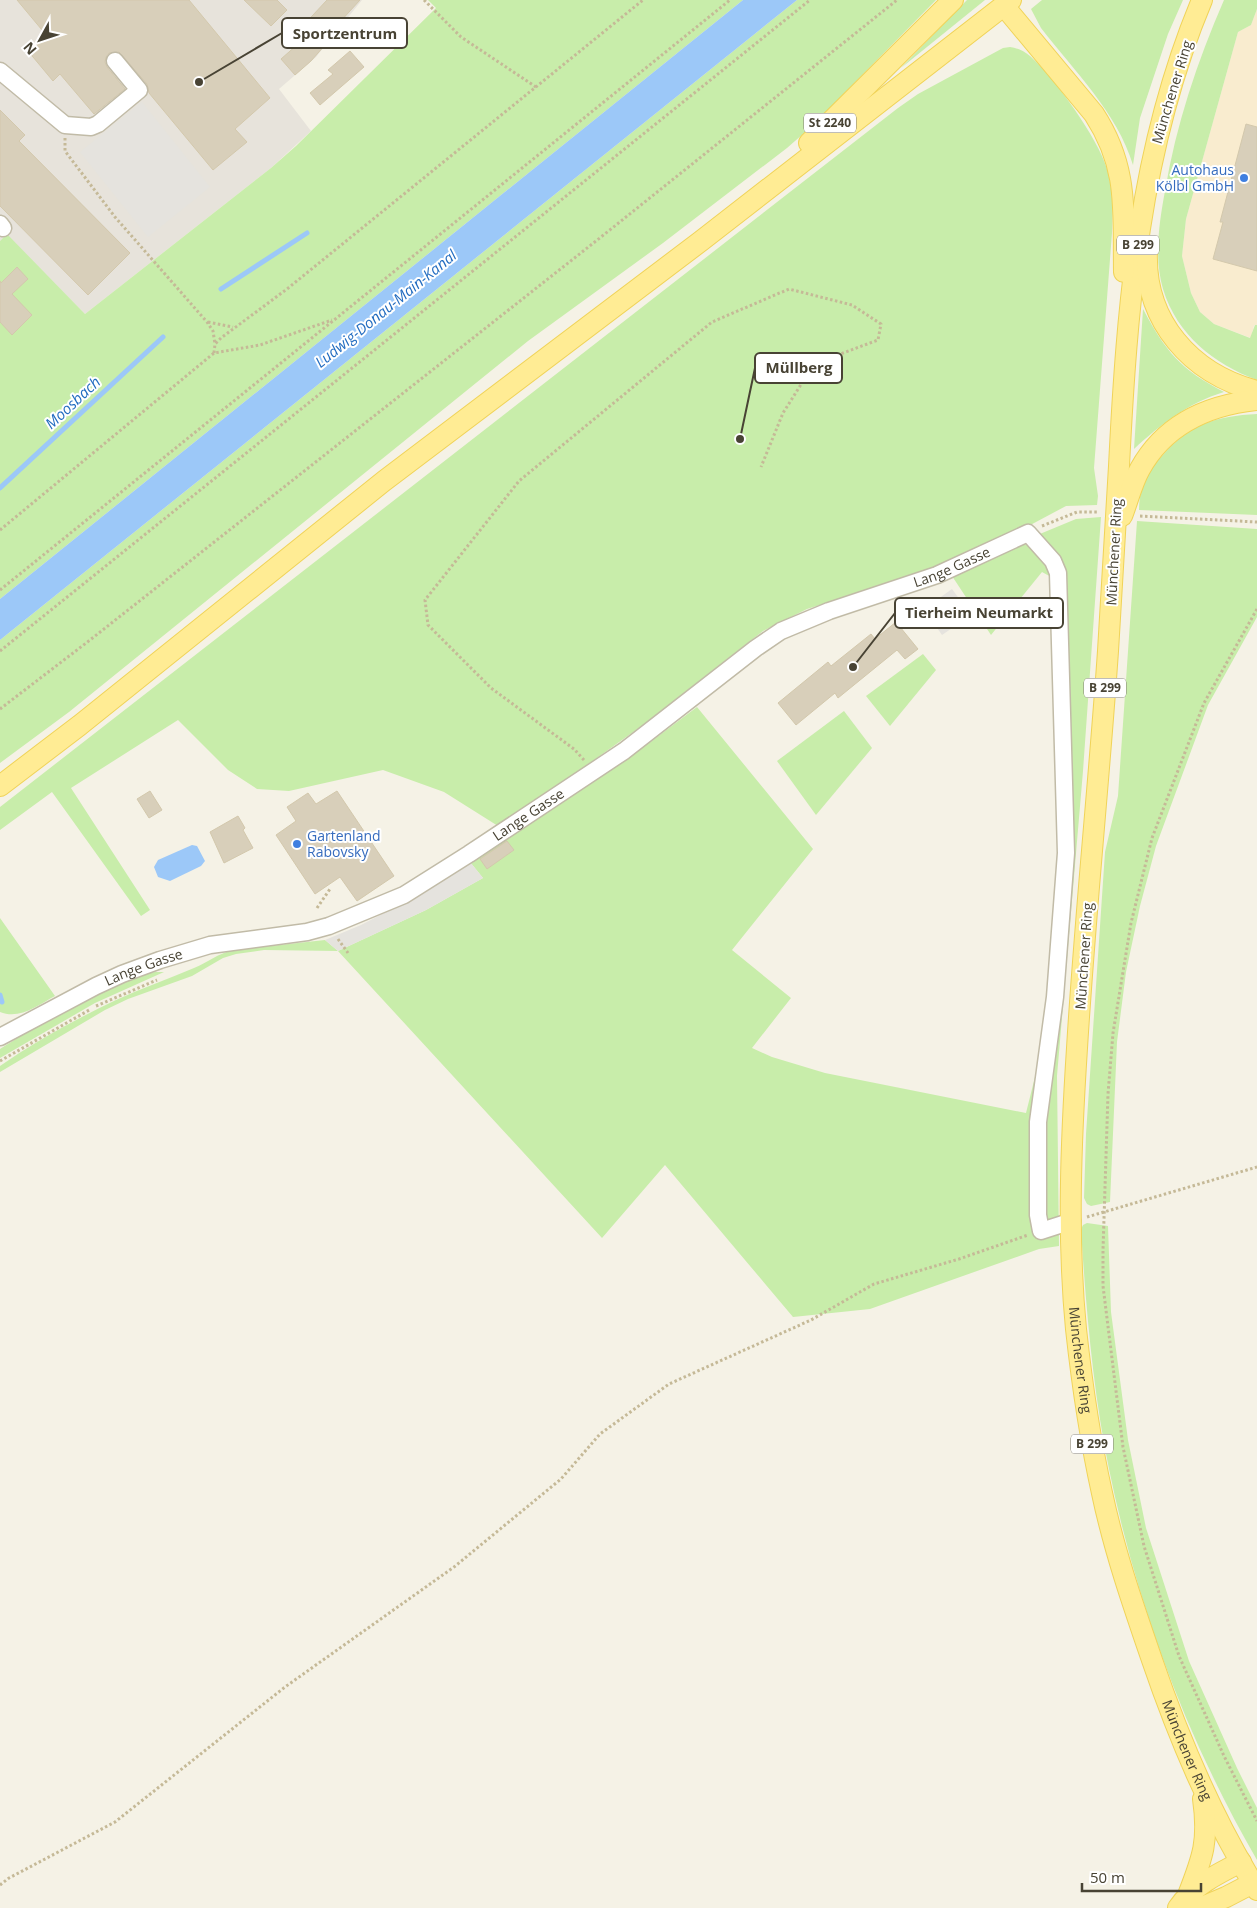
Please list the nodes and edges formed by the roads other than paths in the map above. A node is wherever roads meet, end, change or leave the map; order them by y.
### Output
1 (953, 0) edge
2 (1202, 0) edge
3 (1008, 3) edge
4 (115, 61) dead end
5 (0, 71) edge
6 (1156, 139) junction
7 (701, 241) junction
8 (1125, 351) junction
9 (1257, 391) edge
10 (1257, 400) edge
11 (1115, 537) junction
12 (0, 786) edge
13 (0, 1036) edge
14 (1072, 1221) junction
15 (1196, 1771) junction
16 (1241, 1862) junction
17 (1255, 1886) edge
18 (1189, 1904) edge

1 - 7 main road, St 2240
2 - 6 main road, Münchener Ring / B 299
3 - 7 main road, St 2240
3 - 8 main road
4 - 5 street
6 - 8 main road, Münchener Ring / B 299
6 - 9 main road
7 - 12 main road, St 2240
8 - 11 main road, Münchener Ring / B 299
10 - 11 main road
11 - 14 main road, Münchener Ring / B 299
13 - 14 street, Lange Gasse
14 - 15 main road, Münchener Ring / B 299
15 - 16 main road, Münchener Ring / B 299
15 - 18 main road
16 - 17 main road, Münchener Ring / B 299
16 - 18 main road
17 - 18 main road

